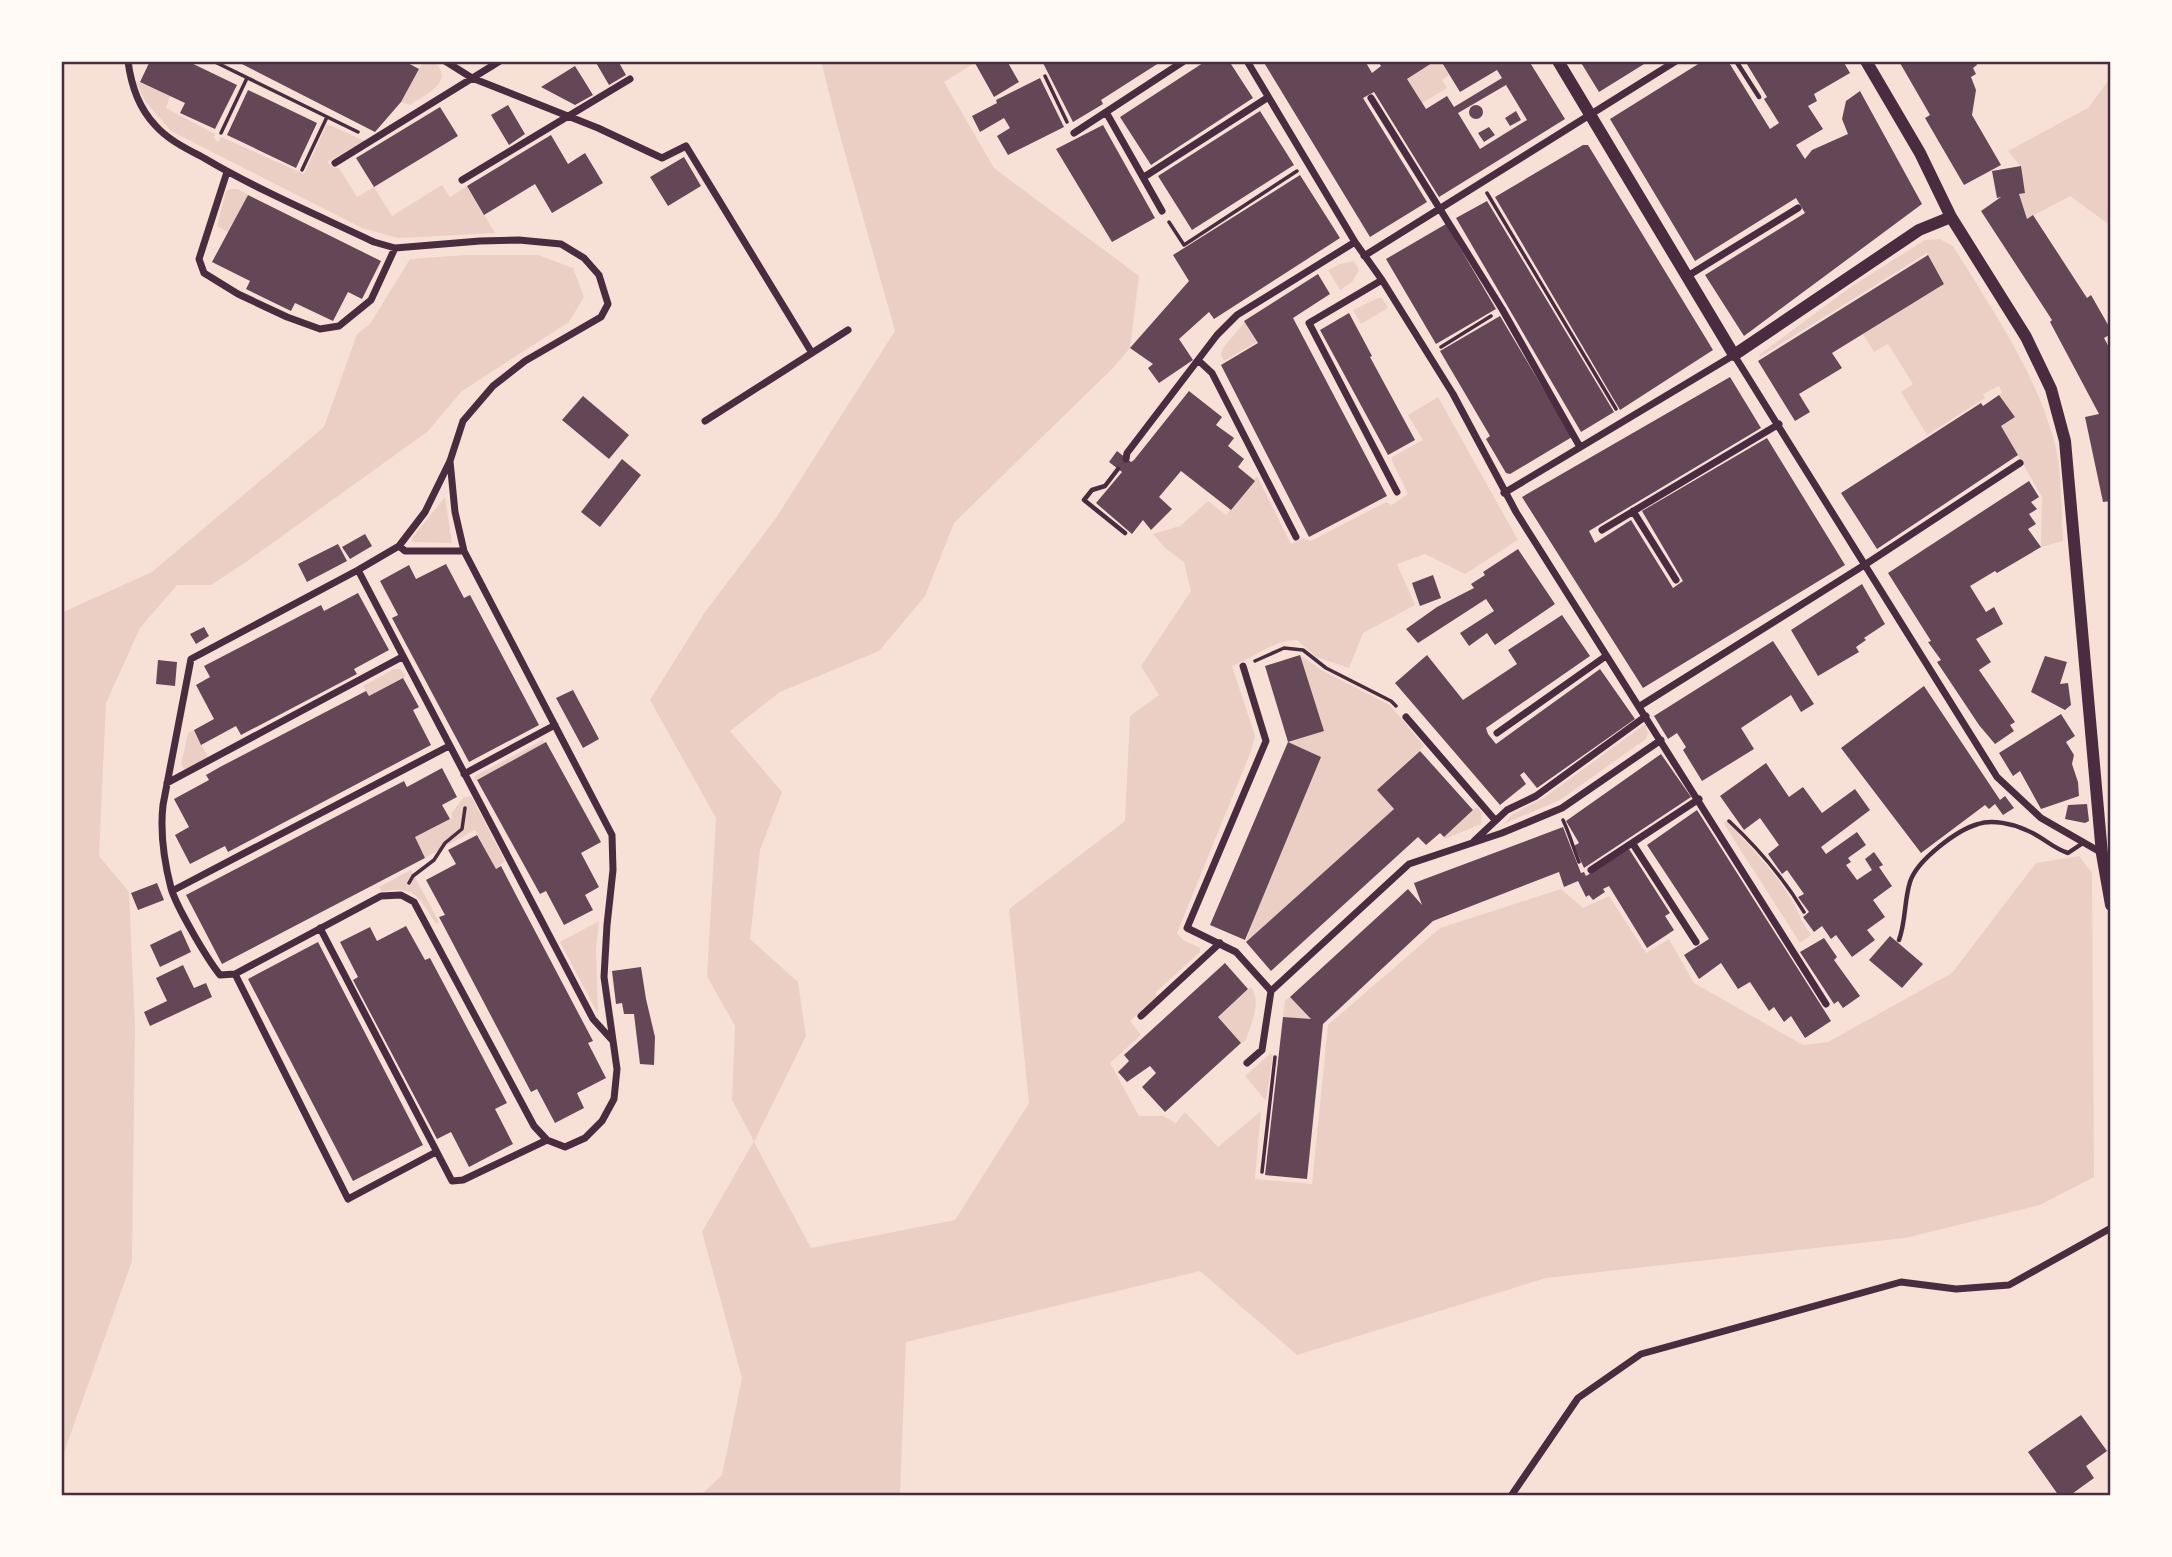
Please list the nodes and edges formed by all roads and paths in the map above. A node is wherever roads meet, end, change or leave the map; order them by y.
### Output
1 (128, 61) edge
2 (213, 61) edge
3 (445, 61) edge
4 (500, 61) edge
5 (1184, 61) edge
6 (1247, 61) edge
7 (1558, 61) edge
8 (1676, 61) edge
9 (1736, 61) edge
10 (1866, 61) edge
11 (1045, 76) dead end
12 (247, 78) junction
13 (472, 78) junction
14 (630, 79) dead end
15 (1371, 97) dead end
16 (1759, 97) dead end
17 (1267, 98) junction
18 (1106, 112) junction
19 (569, 116) junction
20 (1589, 116) junction
21 (327, 117) junction
22 (221, 133) dead end
23 (1074, 133) joint
24 (373, 139) junction
25 (335, 163) dead end
26 (1308, 164) junction
27 (302, 170) dead end
28 (227, 172) junction
29 (1144, 177) junction
30 (462, 180) dead end
31 (1481, 182) junction
32 (1440, 208) junction
33 (1798, 208) dead end
34 (1162, 211) joint
35 (1951, 217) junction
36 (1355, 243) junction
37 (395, 248) junction
38 (1364, 256) junction
39 (1686, 277) junction
40 (1382, 280) junction
41 (1502, 309) junction
42 (848, 330) dead end
43 (812, 353) junction
44 (1429, 354) junction
45 (1734, 355) junction
46 (1199, 361) junction
47 (705, 421) dead end
48 (1624, 421) junction
49 (1779, 424) junction
50 (1580, 447) junction
51 (1126, 459) dead end
52 (450, 461) junction
53 (2020, 463) dead end
54 (1118, 469) dead end
55 (1397, 492) dead end
56 (1504, 492) junction
57 (1633, 511) junction
58 (1602, 530) dead end
59 (1125, 533) dead end
60 (1296, 537) dead end
61 (399, 546) junction
62 (464, 551) junction
63 (1866, 564) junction
64 (358, 570) junction
65 (1676, 580) dead end
66 (1606, 656) junction
67 (402, 657) junction
68 (1243, 666) joint
69 (1640, 706) junction
70 (1646, 716) junction
71 (1406, 717) joint
72 (555, 725) junction
73 (1497, 733) dead end
74 (1661, 740) junction
75 (449, 746) junction
76 (464, 774) junction
77 (167, 783) junction
78 (471, 786) junction
79 (1699, 799) junction
80 (1562, 808) junction
81 (1495, 820) junction
82 (1714, 824) junction
83 (1473, 842) junction
84 (2083, 842) junction
85 (1633, 844) junction
86 (2103, 858) junction
87 (1591, 870) joint
88 (172, 891) junction
89 (401, 895) junction
90 (2110, 903) edge
91 (1804, 912) dead end
92 (320, 928) junction
93 (1899, 940) dead end
94 (1696, 942) dead end
95 (1220, 943) junction
96 (235, 974) junction
97 (1271, 991) junction
98 (1826, 1004) dead end
99 (1141, 1016) dead end
100 (612, 1041) junction
101 (1262, 1050) junction
102 (1247, 1063) dead end
103 (547, 1140) junction
104 (436, 1152) junction
105 (1262, 1172) dead end
106 (2111, 1228) edge
107 (1511, 1496) edge

1 - 28 street
2 - 12 path
3 - 13 street
4 - 13 street
5 - 18 street
6 - 17 street
7 - 20 main road
8 - 20 street
9 - 16 lane
10 - 35 main road
11 - 23 path
12 - 21 path
12 - 22 path
13 - 19 street
13 - 24 street
14 - 19 street
15 - 32 street
17 - 26 street
17 - 29 street
18 - 23 street
18 - 29 street
19 - 30 street
19 - 43 street
20 - 31 street
20 - 39 main road
21 - 24 path
21 - 27 path
24 - 25 street
26 - 34 path
26 - 36 street
28 - 37 street
28 - 37 street
29 - 34 street
31 - 32 street
31 - 48 path
32 - 38 street
32 - 41 street
33 - 39 street
35 - 45 main road
35 - 86 main road
36 - 38 street
36 - 46 street
37 - 52 street
38 - 40 street
39 - 45 main road
40 - 44 street
40 - 55 street
41 - 44 path
41 - 50 street
42 - 43 street
43 - 47 street
44 - 56 street
45 - 48 street
45 - 49 street
46 - 51 street
46 - 60 street
48 - 50 street
49 - 57 street
49 - 63 street
50 - 56 street
52 - 61 street
52 - 62 street
53 - 63 street
54 - 59 lane
56 - 66 street
57 - 58 street
57 - 65 street
61 - 62 street
61 - 64 street
62 - 72 street
63 - 69 street
63 - 84 street
64 - 67 street
64 - 77 street
66 - 69 street
66 - 73 street
67 - 75 street
67 - 77 street
68 - 71 path
68 - 95 street
69 - 70 street
70 - 74 street
70 - 81 street
71 - 81 street
72 - 76 street
72 - 100 street
74 - 79 street
74 - 80 street
75 - 76 street
75 - 88 street
76 - 78 street
77 - 88 street
78 - 89 path
78 - 100 street
79 - 82 street
79 - 85 street
80 - 83 street
80 - 87 path
81 - 83 street
82 - 91 path
82 - 98 street
83 - 97 street
84 - 86 street
84 - 93 lane
85 - 87 street
85 - 94 street
86 - 90 main road
88 - 96 street
89 - 92 street
89 - 103 street
92 - 96 street
92 - 104 street
95 - 97 street
95 - 99 street
96 - 104 street
97 - 101 street
100 - 103 street
101 - 102 street
101 - 105 path
103 - 104 street
106 - 107 street

